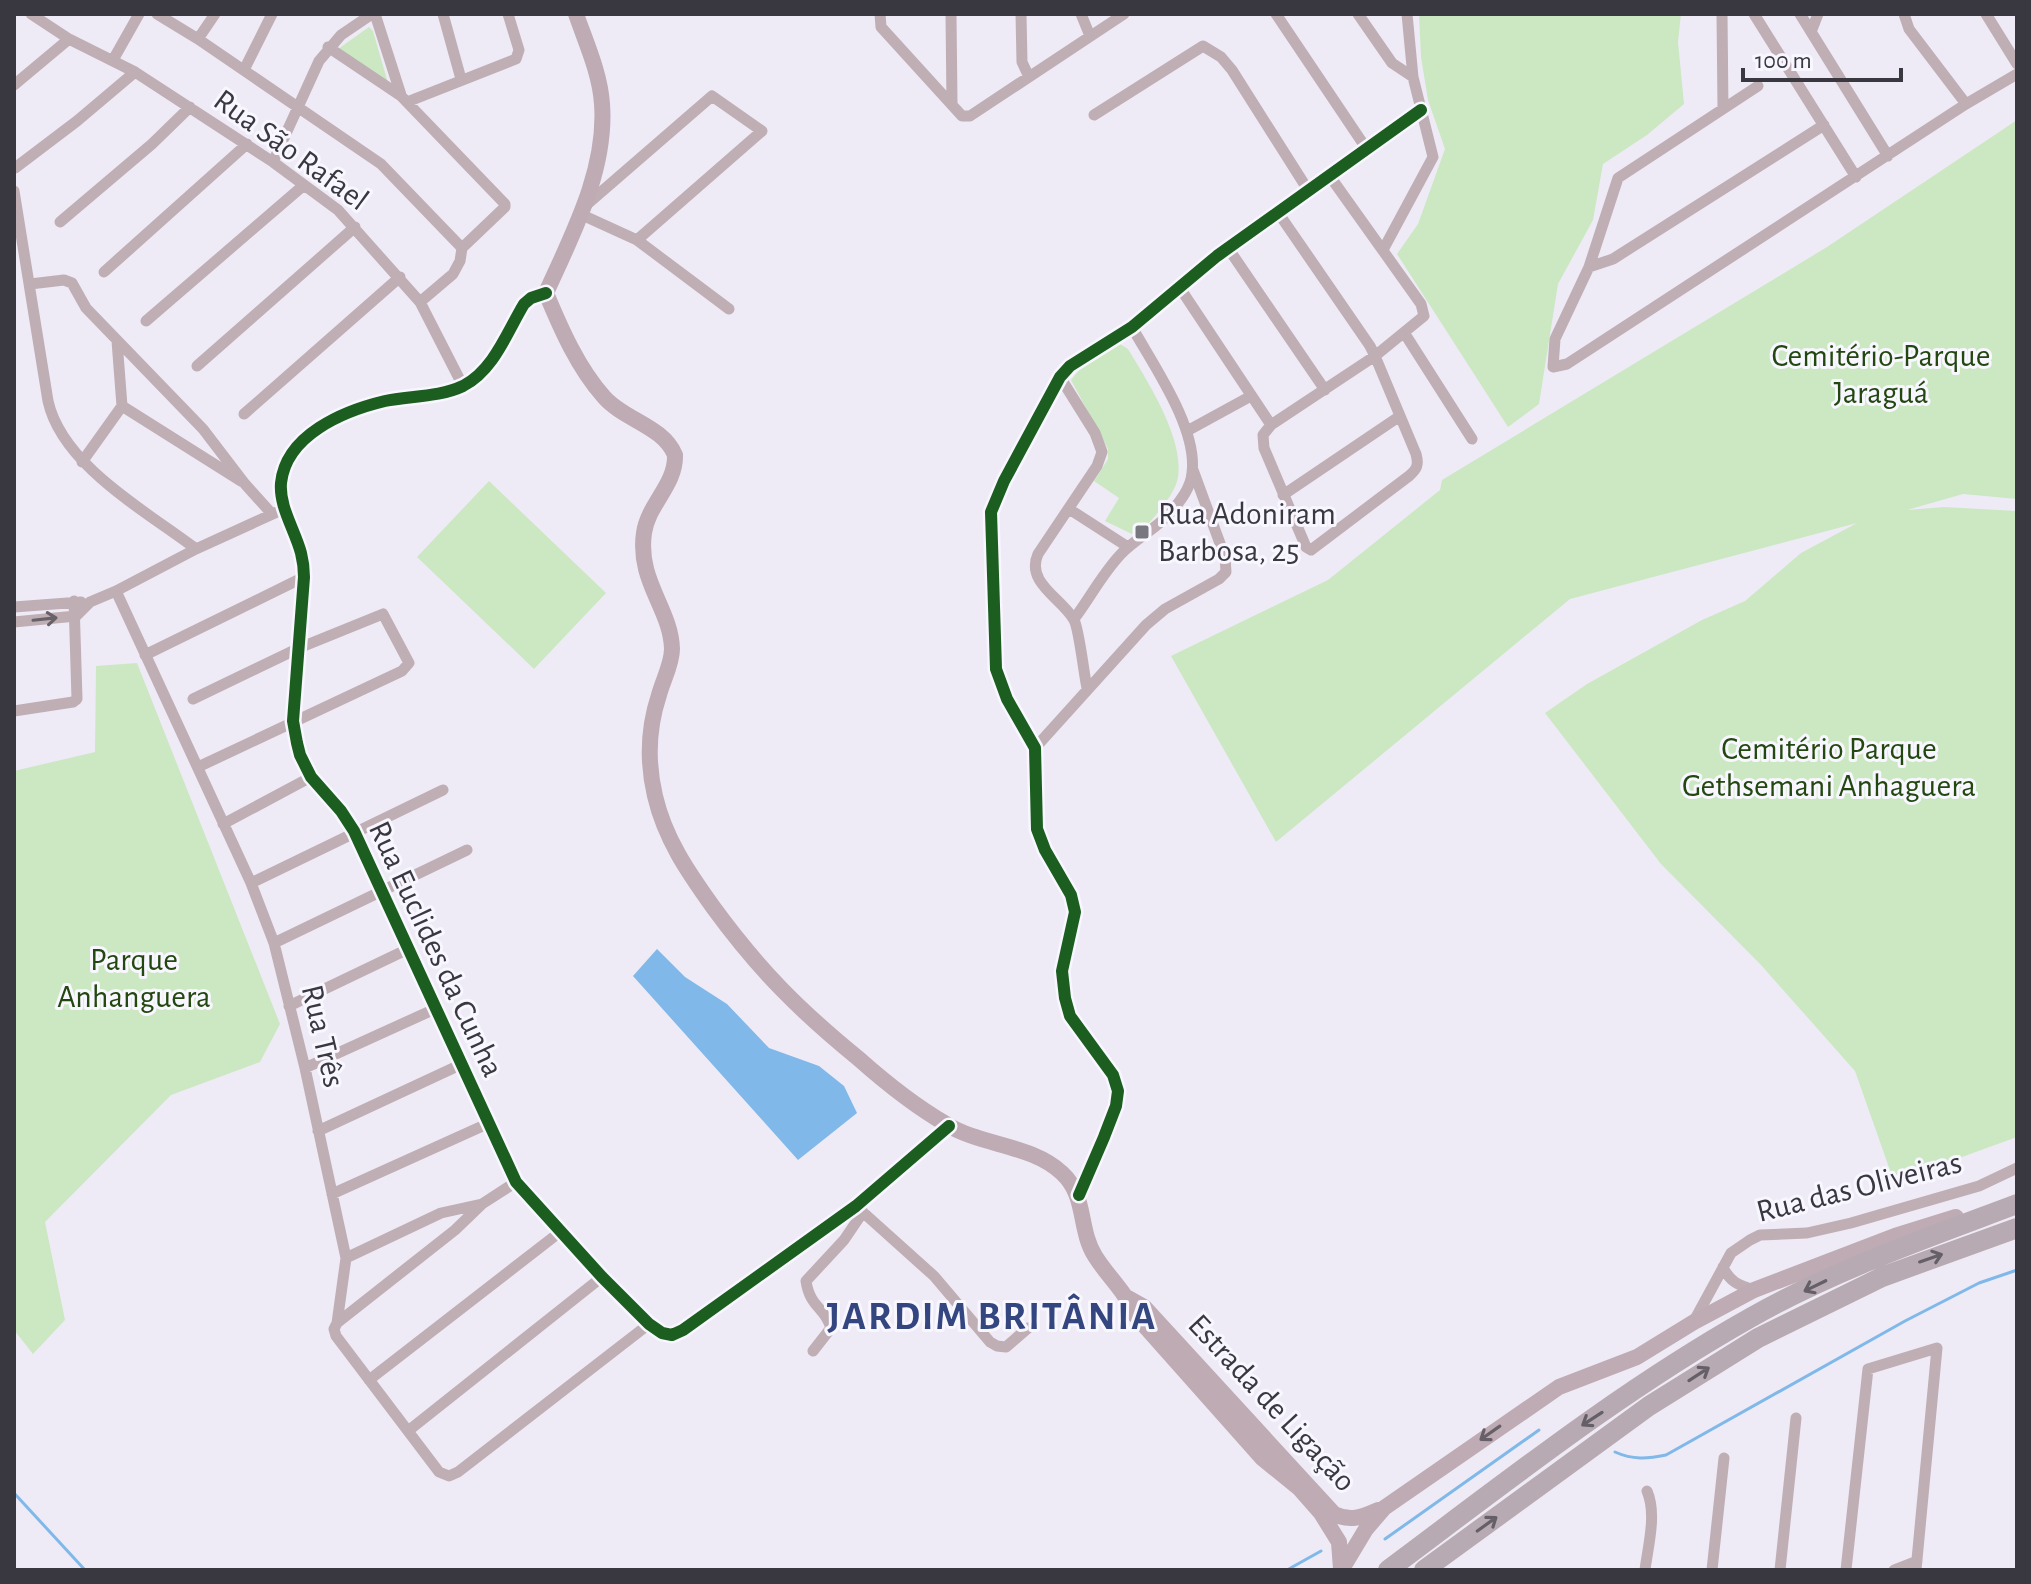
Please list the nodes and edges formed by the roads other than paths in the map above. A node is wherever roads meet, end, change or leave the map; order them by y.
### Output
1 (31, 14) edge
2 (139, 14) edge
3 (157, 14) edge
4 (215, 14) edge
5 (272, 14) edge
6 (374, 14) edge
7 (443, 14) edge
8 (508, 14) edge
9 (576, 14) edge
10 (880, 14) edge
11 (951, 14) edge
12 (1021, 14) edge
13 (1081, 14) edge
14 (1124, 14) edge
15 (1276, 14) edge
16 (1358, 14) edge
17 (1407, 14) edge
18 (1722, 14) edge
19 (1754, 14) edge
20 (1800, 14) edge
21 (1818, 14) edge
22 (1904, 14) edge
23 (1986, 14) edge
24 (1811, 32) junction
25 (1090, 36) junction
26 (69, 39) junction
27 (198, 39) junction
28 (328, 47) junction
29 (113, 60) junction
30 (2017, 64) edge
31 (244, 70) junction
32 (135, 72) junction
33 (2017, 74) edge
34 (1029, 77) junction
35 (1413, 77) junction
36 (461, 79) junction
37 (14, 85) edge
38 (1758, 86) dead end
39 (404, 99) junction
40 (952, 103) junction
41 (1966, 104) junction
42 (190, 107) junction
43 (299, 107) junction
44 (1723, 109) junction
45 (1421, 110) junction
46 (1094, 115) dead end
47 (1824, 125) junction
48 (247, 144) junction
49 (1366, 148) junction
50 (1888, 156) junction
51 (273, 162) junction
52 (14, 168) edge
53 (14, 175) edge
54 (1329, 175) junction
55 (1856, 177) junction
56 (304, 185) junction
57 (1308, 190) junction
58 (14, 191) edge
59 (581, 211) junction
60 (1277, 211) junction
61 (60, 222) dead end
62 (355, 227) junction
63 (637, 240) junction
64 (462, 248) junction
65 (1228, 248) junction
66 (1383, 250) junction
67 (1589, 267) junction
68 (104, 272) dead end
69 (400, 277) junction
70 (30, 284) junction
71 (1180, 288) junction
72 (546, 293) junction
73 (420, 302) junction
74 (729, 309) dead end
75 (146, 321) dead end
76 (1132, 327) junction
77 (1405, 334) junction
78 (117, 341) junction
79 (1375, 356) junction
80 (197, 366) dead end
81 (1060, 377) junction
82 (463, 386) junction
83 (1325, 390) junction
84 (1251, 396) junction
85 (122, 406) junction
86 (244, 414) dead end
87 (1400, 416) junction
88 (1271, 425) junction
89 (1187, 431) junction
90 (1472, 439) dead end
91 (82, 462) junction
92 (1193, 470) junction
93 (245, 484) junction
94 (1283, 495) junction
95 (285, 509) junction
96 (1069, 509) junction
97 (272, 514) junction
98 (1128, 547) junction
99 (196, 549) junction
100 (304, 577) junction
101 (116, 591) junction
102 (74, 601) junction
103 (90, 602) junction
104 (14, 607) edge
105 (76, 616) junction
106 (1074, 619) junction
107 (14, 622) edge
108 (299, 648) junction
109 (145, 655) junction
110 (1087, 688) junction
111 (193, 699) dead end
112 (14, 711) edge
113 (293, 721) junction
114 (1035, 748) junction
115 (198, 767) junction
116 (311, 777) junction
117 (443, 790) dead end
118 (223, 824) junction
119 (354, 831) junction
120 (467, 850) dead end
121 (251, 883) junction
122 (381, 892) junction
123 (274, 943) junction
124 (408, 949) junction
125 (289, 1006) junction
126 (437, 1008) junction
127 (462, 1064) junction
128 (305, 1068) junction
129 (487, 1124) junction
130 (949, 1126) junction
131 (318, 1131) junction
132 (2017, 1168) edge
133 (516, 1182) junction
134 (332, 1194) junction
135 (1079, 1195) junction
136 (2017, 1201) edge
137 (482, 1204) junction
138 (859, 1209) junction
139 (2017, 1228) edge
140 (560, 1232) junction
141 (346, 1258) junction
142 (1723, 1267) junction
143 (602, 1277) junction
144 (1754, 1290) junction
145 (1128, 1298) junction
146 (1694, 1322) junction
147 (337, 1323) junction
148 (649, 1324) junction
149 (1028, 1328) dead end
150 (813, 1351) dead end
151 (369, 1380) junction
152 (1796, 1418) dead end
153 (408, 1431) junction
154 (1724, 1458) dead end
155 (1647, 1491) dead end
156 (1384, 1508) junction
157 (1455, 1547) junction
158 (1916, 1565) edge
159 (1341, 1570) edge
160 (1388, 1570) edge
161 (1424, 1570) edge
162 (1447, 1570) edge
163 (1645, 1570) edge
164 (1712, 1570) edge
165 (1780, 1570) edge
166 (1846, 1570) edge
167 (1894, 1570) edge

1 - 26 street, Rua São Rafael
2 - 29 street
3 - 27 street
4 - 27 street
5 - 31 street
6 - 28 street
6 - 39 street
7 - 36 street
8 - 36 street
9 - 59 main road
10 - 40 street
11 - 40 street
12 - 34 street
13 - 25 street
14 - 25 street
15 - 49 street
16 - 35 street
17 - 35 street
18 - 44 street
19 - 47 street
20 - 24 street
21 - 24 street
22 - 41 street
23 - 30 street
24 - 50 street
25 - 34 street
26 - 29 street, Rua São Rafael
26 - 37 street
27 - 31 street
28 - 39 street
28 - 43 street
29 - 32 street, Rua São Rafael
31 - 43 street
32 - 42 street, Rua São Rafael
32 - 52 street
33 - 41 street
34 - 40 street
35 - 45 street
36 - 39 street
38 - 44 street
39 - 64 street
41 - 50 street
42 - 48 street, Rua São Rafael
42 - 61 street
43 - 51 street
43 - 64 street
44 - 67 street
45 - 49 street
45 - 66 street
46 - 57 street
47 - 55 street
47 - 67 street
48 - 51 street, Rua São Rafael
48 - 68 street
49 - 54 street
50 - 55 street
51 - 56 street, Rua São Rafael
52 - 53 street
54 - 57 street
54 - 66 street
55 - 67 street
56 - 62 street, Rua São Rafael
56 - 75 street
57 - 60 street
58 - 70 street
59 - 63 street
59 - 63 street
59 - 72 main road
60 - 65 street
60 - 79 street
62 - 69 street, Rua São Rafael
62 - 80 street
63 - 74 street
64 - 73 street
65 - 71 street
65 - 83 street
66 - 77 street
69 - 73 street, Rua São Rafael
69 - 86 street
70 - 78 street
70 - 91 street
71 - 76 street
71 - 84 street
72 - 82 street
72 - 130 main road, Estrada de Ligação
73 - 82 street, Rua São Rafael
76 - 81 street
76 - 89 street
77 - 79 street
77 - 90 street
78 - 85 street
78 - 93 street
79 - 83 street
79 - 87 street
81 - 96 street
81 - 114 street
82 - 95 street, Rua Euclides da Cunha
83 - 88 street
84 - 88 street
84 - 89 street
85 - 91 street
85 - 93 street
87 - 94 street
87 - 94 street
88 - 94 street
89 - 92 street
91 - 99 street
92 - 98 street
92 - 110 street
93 - 97 street
95 - 97 street
95 - 100 street, Rua Euclides da Cunha
96 - 98 street
96 - 106 street
97 - 99 street
98 - 106 street
99 - 101 street
100 - 108 street, Rua Euclides da Cunha
100 - 109 street
101 - 103 street
101 - 109 street, Rua Três
102 - 103 street
102 - 104 street
102 - 105 street
103 - 105 street
107 -> 105 street
105 - 112 street
106 - 110 street
108 - 111 street
108 - 113 street, Rua Euclides da Cunha
108 - 113 street
109 - 115 street, Rua Três
110 - 114 street
113 - 115 street
113 - 116 street, Rua Euclides da Cunha
114 - 135 street
115 - 118 street, Rua Três
116 - 118 street
116 - 119 street, Rua Euclides da Cunha
117 - 119 street
118 - 121 street, Rua Três
119 - 121 street
119 - 122 street, Rua Euclides da Cunha
120 - 122 street
121 - 123 street, Rua Três
122 - 123 street
122 - 124 street, Rua Euclides da Cunha
123 - 125 street, Rua Três
124 - 125 street
124 - 126 street, Rua Euclides da Cunha
125 - 128 street, Rua Três
126 - 127 street, Rua Euclides da Cunha
126 - 128 street
127 - 129 street, Rua Euclides da Cunha
127 - 131 street
128 - 131 street, Rua Três
129 - 133 street, Rua Euclides da Cunha
129 - 134 street
130 - 135 main road, Estrada de Ligação
130 - 138 street
131 - 134 street, Rua Três
132 - 142 street, Rua das Oliveiras
133 - 137 street
133 - 140 street, Rua Euclides da Cunha
134 - 141 street, Rua Três
135 - 145 main road, Estrada de Ligação
136 - 144 main road
136 -> 160 highway
137 - 141 street
137 - 147 street
138 - 148 street
138 - 149 street
138 - 150 street
157 -> 139 highway
140 - 143 street, Rua Euclides da Cunha
140 - 151 street
141 - 147 street, Rua Três
142 - 144 street
142 - 146 street, Rua das Oliveiras
143 - 148 street, Rua Euclides da Cunha
143 - 153 street
144 - 146 main road
145 - 156 main road, Estrada de Ligação
145 - 159 main road, Estrada de Ligação
146 -> 156 main road
147 - 151 street
148 - 153 street
151 - 153 street
152 - 165 street
154 - 164 street
155 - 163 street
156 - 159 main road
157 - 161 highway
157 - 162 highway
158 - 166 street
158 - 167 street

